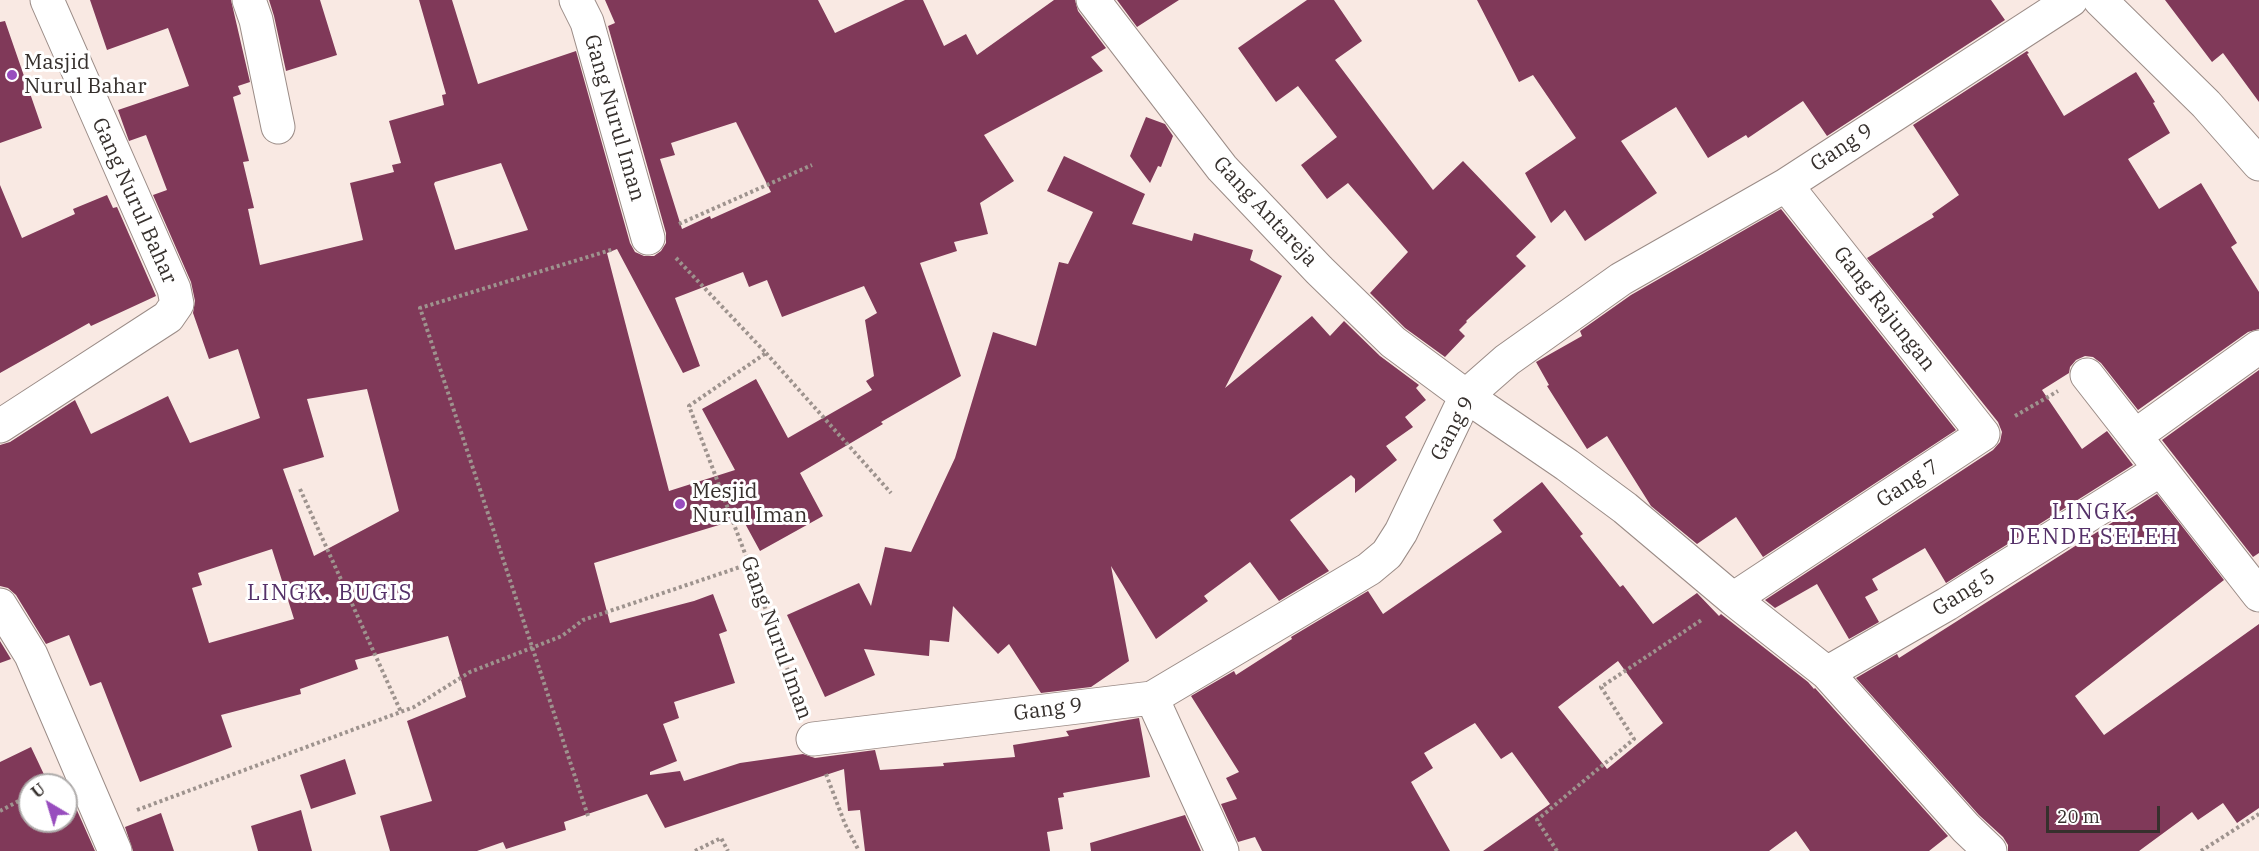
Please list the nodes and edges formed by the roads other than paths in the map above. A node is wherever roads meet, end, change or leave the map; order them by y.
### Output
1 (46, 0) edge
2 (249, 0) edge
3 (576, 0) edge
4 (1093, 0) edge
5 (2071, 0) edge
6 (2100, 0) edge
7 (278, 127) dead end
8 (2259, 164) edge
9 (1786, 185) junction
10 (652, 237) road end
11 (2259, 347) edge
12 (2087, 375) road end
13 (1466, 396) junction
14 (0, 426) edge
15 (1983, 434) joint
16 (2135, 436) junction
17 (2160, 470) junction
18 (2259, 595) edge
19 (1733, 599) junction
20 (0, 605) edge
21 (1827, 673) junction
22 (1152, 698) junction
23 (813, 739) road end
24 (108, 837) edge
25 (1222, 851) edge
26 (1990, 851) edge

1 - 14 main road, Gang Nurul Bahar
2 - 7 main road
3 - 10 main road, Gang Nurul Iman
4 - 13 main road, Gang Antareja
5 - 9 main road, Gang 9
6 - 8 main road
9 - 13 main road, Gang 9
9 - 15 main road, Gang Rajungan
11 - 16 main road
12 - 16 main road
13 - 19 main road, Gang Antareja
13 - 22 main road, Gang 9
15 - 19 main road, Gang 7
16 - 17 main road
17 - 18 main road
17 - 21 main road, Gang 5
19 - 21 main road, Gang Antareja
20 - 24 main road
21 - 26 main road, Gang Antareja
22 - 23 main road, Gang 9
22 - 25 main road

